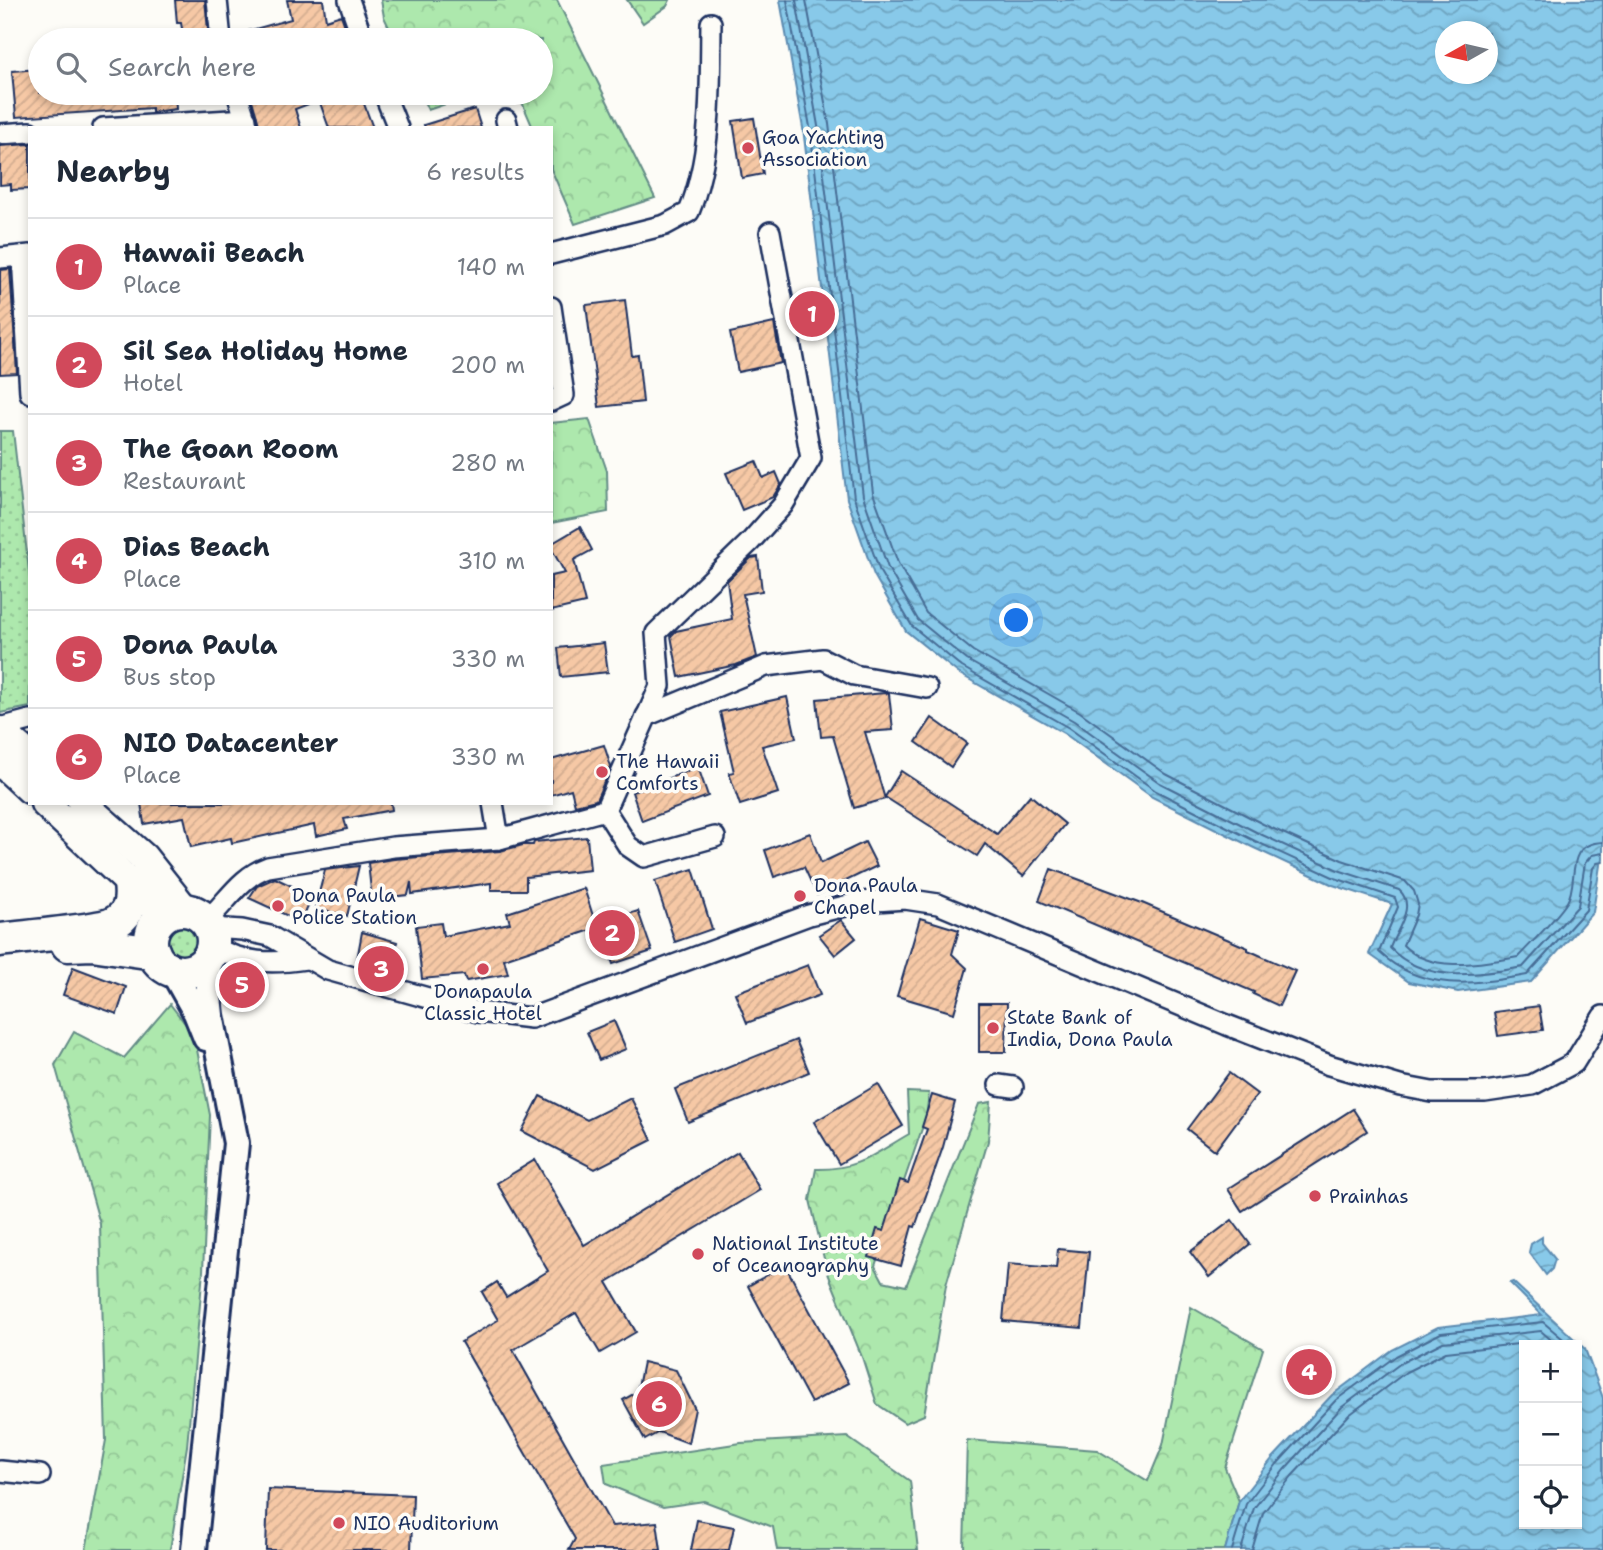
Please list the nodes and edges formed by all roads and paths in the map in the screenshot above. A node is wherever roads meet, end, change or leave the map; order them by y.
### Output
1 (217, 0) edge
2 (349, 0) edge
3 (711, 23) dead end
4 (220, 28) edge
5 (359, 28) edge
6 (241, 105) edge
7 (389, 105) edge
8 (247, 123) edge
9 (161, 126) edge
10 (397, 126) edge
11 (28, 132) edge
12 (0, 134) edge
13 (770, 232) dead end
14 (553, 253) edge
15 (26, 256) edge
16 (0, 258) edge
17 (553, 321) edge
18 (28, 324) edge
19 (553, 400) edge
20 (927, 688) dead end
21 (646, 716) junction
22 (28, 721) edge
23 (0, 729) edge
24 (28, 755) edge
25 (0, 761) edge
26 (28, 787) edge
27 (47, 805) edge
28 (84, 805) edge
29 (493, 805) edge
30 (605, 810) junction
31 (715, 837) dead end
32 (499, 839) junction
33 (130, 883) junction
34 (114, 923) junction
35 (198, 929) junction
36 (0, 940) edge
37 (0, 952) edge
38 (306, 959) junction
39 (163, 962) junction
40 (1602, 1022) edge
41 (236, 1143) junction
42 (0, 1471) edge
43 (40, 1475) dead end
44 (194, 1550) edge

1 - 4 street
2 - 5 street
3 - 14 street
6 - 8 street
7 - 10 street
8 - 9 street
11 - 12 street
13 - 21 street
15 - 16 street
15 - 18 street
17 - 19 street
20 - 21 street
21 - 30 street
22 - 23 street
23 - 24 main road
25 - 26 main road
27 - 33 main road
28 - 35 main road
29 - 32 street
30 - 31 street
30 - 32 street
32 - 35 street
33 - 34 main road
33 - 35 main road
34 - 35 main road
34 - 36 main road
35 - 38 street
35 - 38 street
35 - 39 main road
35 - 39 main road
35 - 41 street
37 - 39 main road
38 - 40 street
39 - 41 street
41 - 44 street
42 - 43 street

